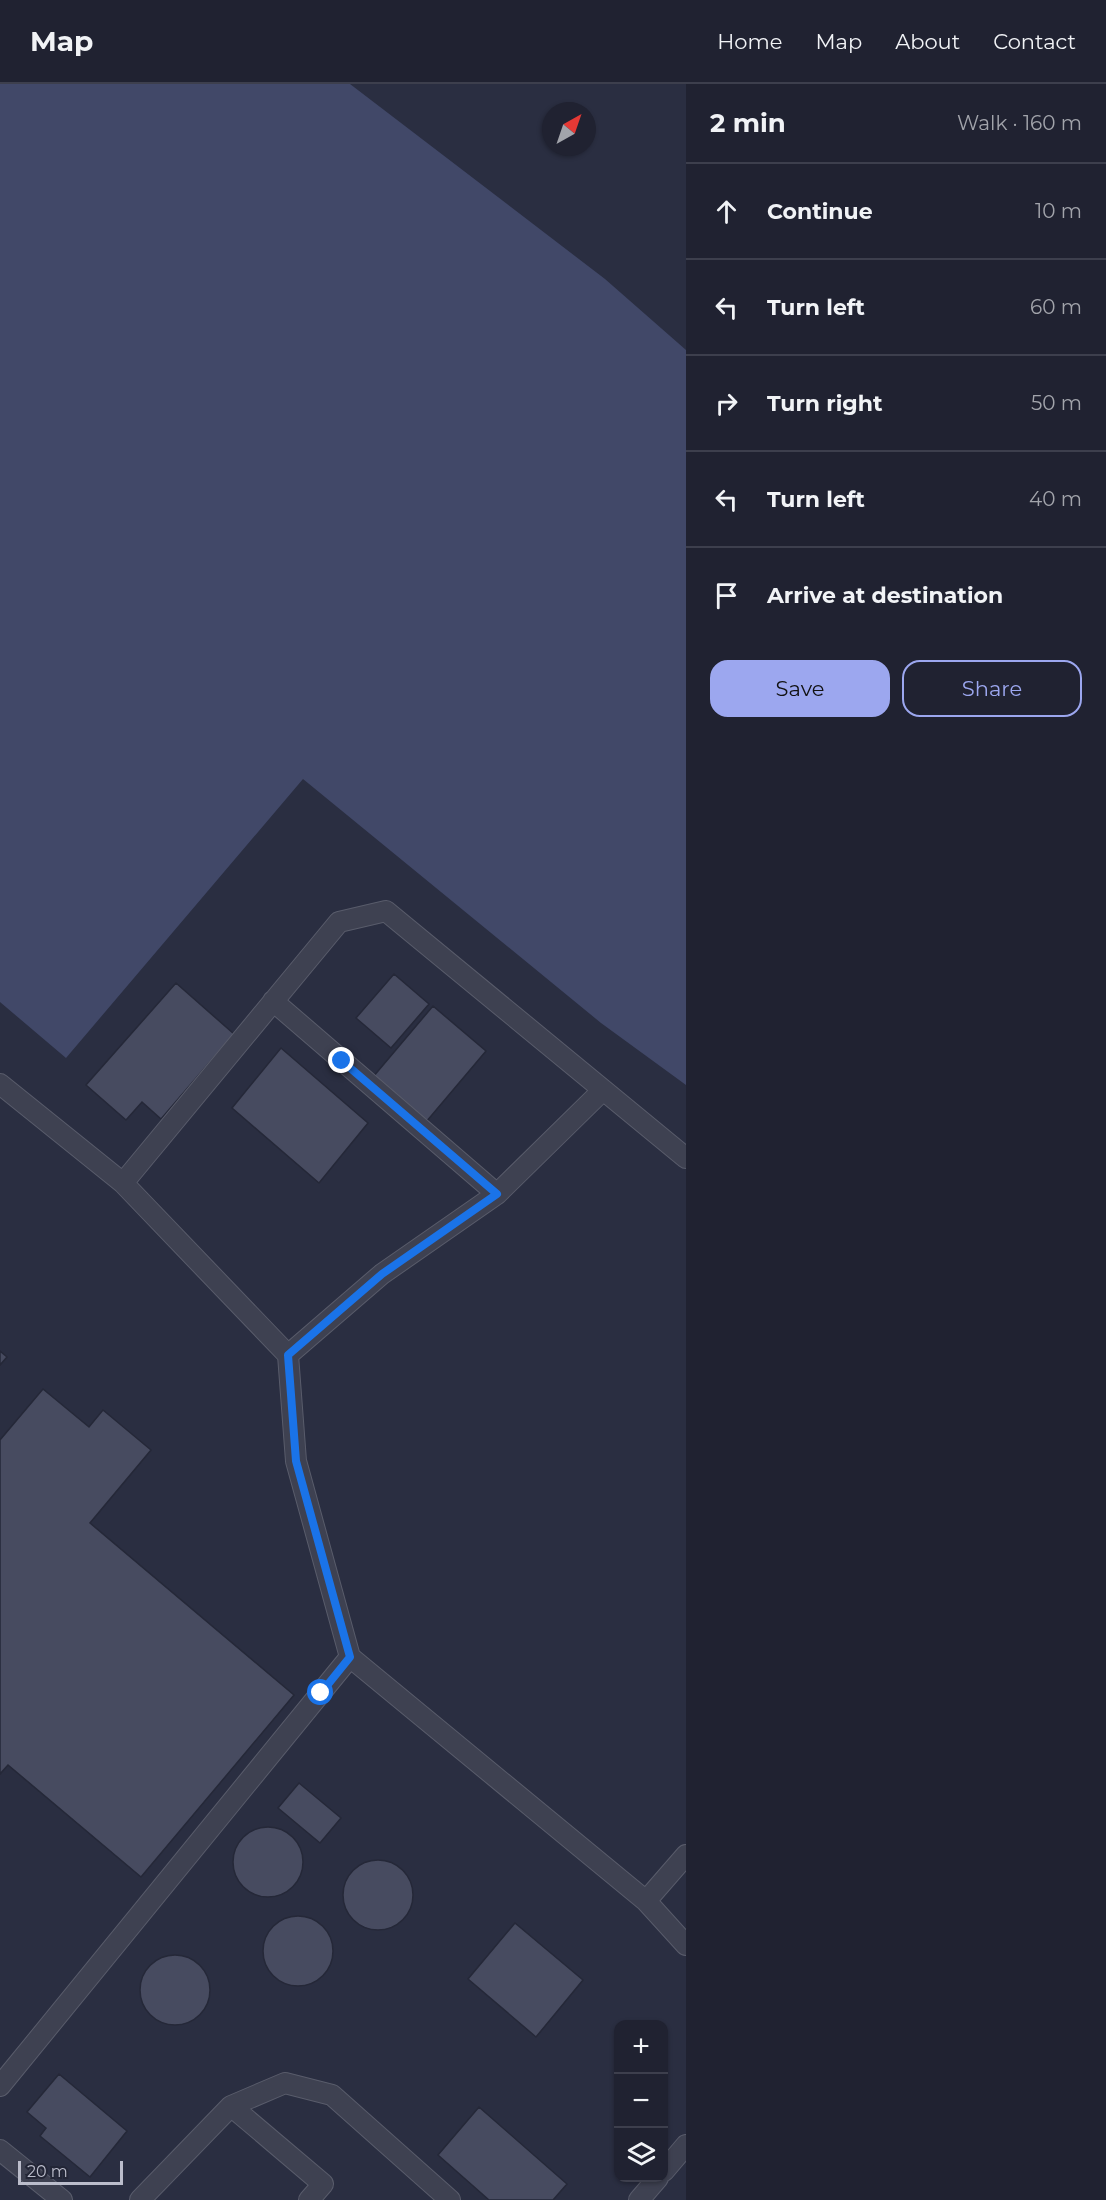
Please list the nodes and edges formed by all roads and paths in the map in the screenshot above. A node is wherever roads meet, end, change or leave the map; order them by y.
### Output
1 (273, 1001) junction
2 (0, 1084) edge
3 (603, 1090) junction
4 (686, 1158) edge
5 (123, 1183) junction
6 (497, 1194) junction
7 (288, 1355) junction
8 (350, 1657) junction
9 (686, 1855) edge
10 (645, 1901) junction
11 (686, 1945) edge
12 (0, 2086) edge
13 (231, 2106) junction
14 (686, 2145) edge
15 (0, 2150) edge
16 (668, 2165) edge
17 (655, 2182) edge
18 (62, 2200) edge
19 (140, 2200) edge
20 (309, 2200) edge
21 (450, 2200) edge
22 (639, 2200) edge

1 - 3 lane
1 - 5 lane
1 - 6 lane
2 - 5 lane
3 - 4 lane
3 - 6 lane
5 - 7 lane
6 - 7 lane
7 - 8 lane
8 - 10 lane
8 - 12 lane
9 - 10 lane
10 - 11 lane
13 - 19 lane
13 - 20 lane
13 - 21 lane
14 - 16 lane
15 - 18 lane
17 - 22 lane

